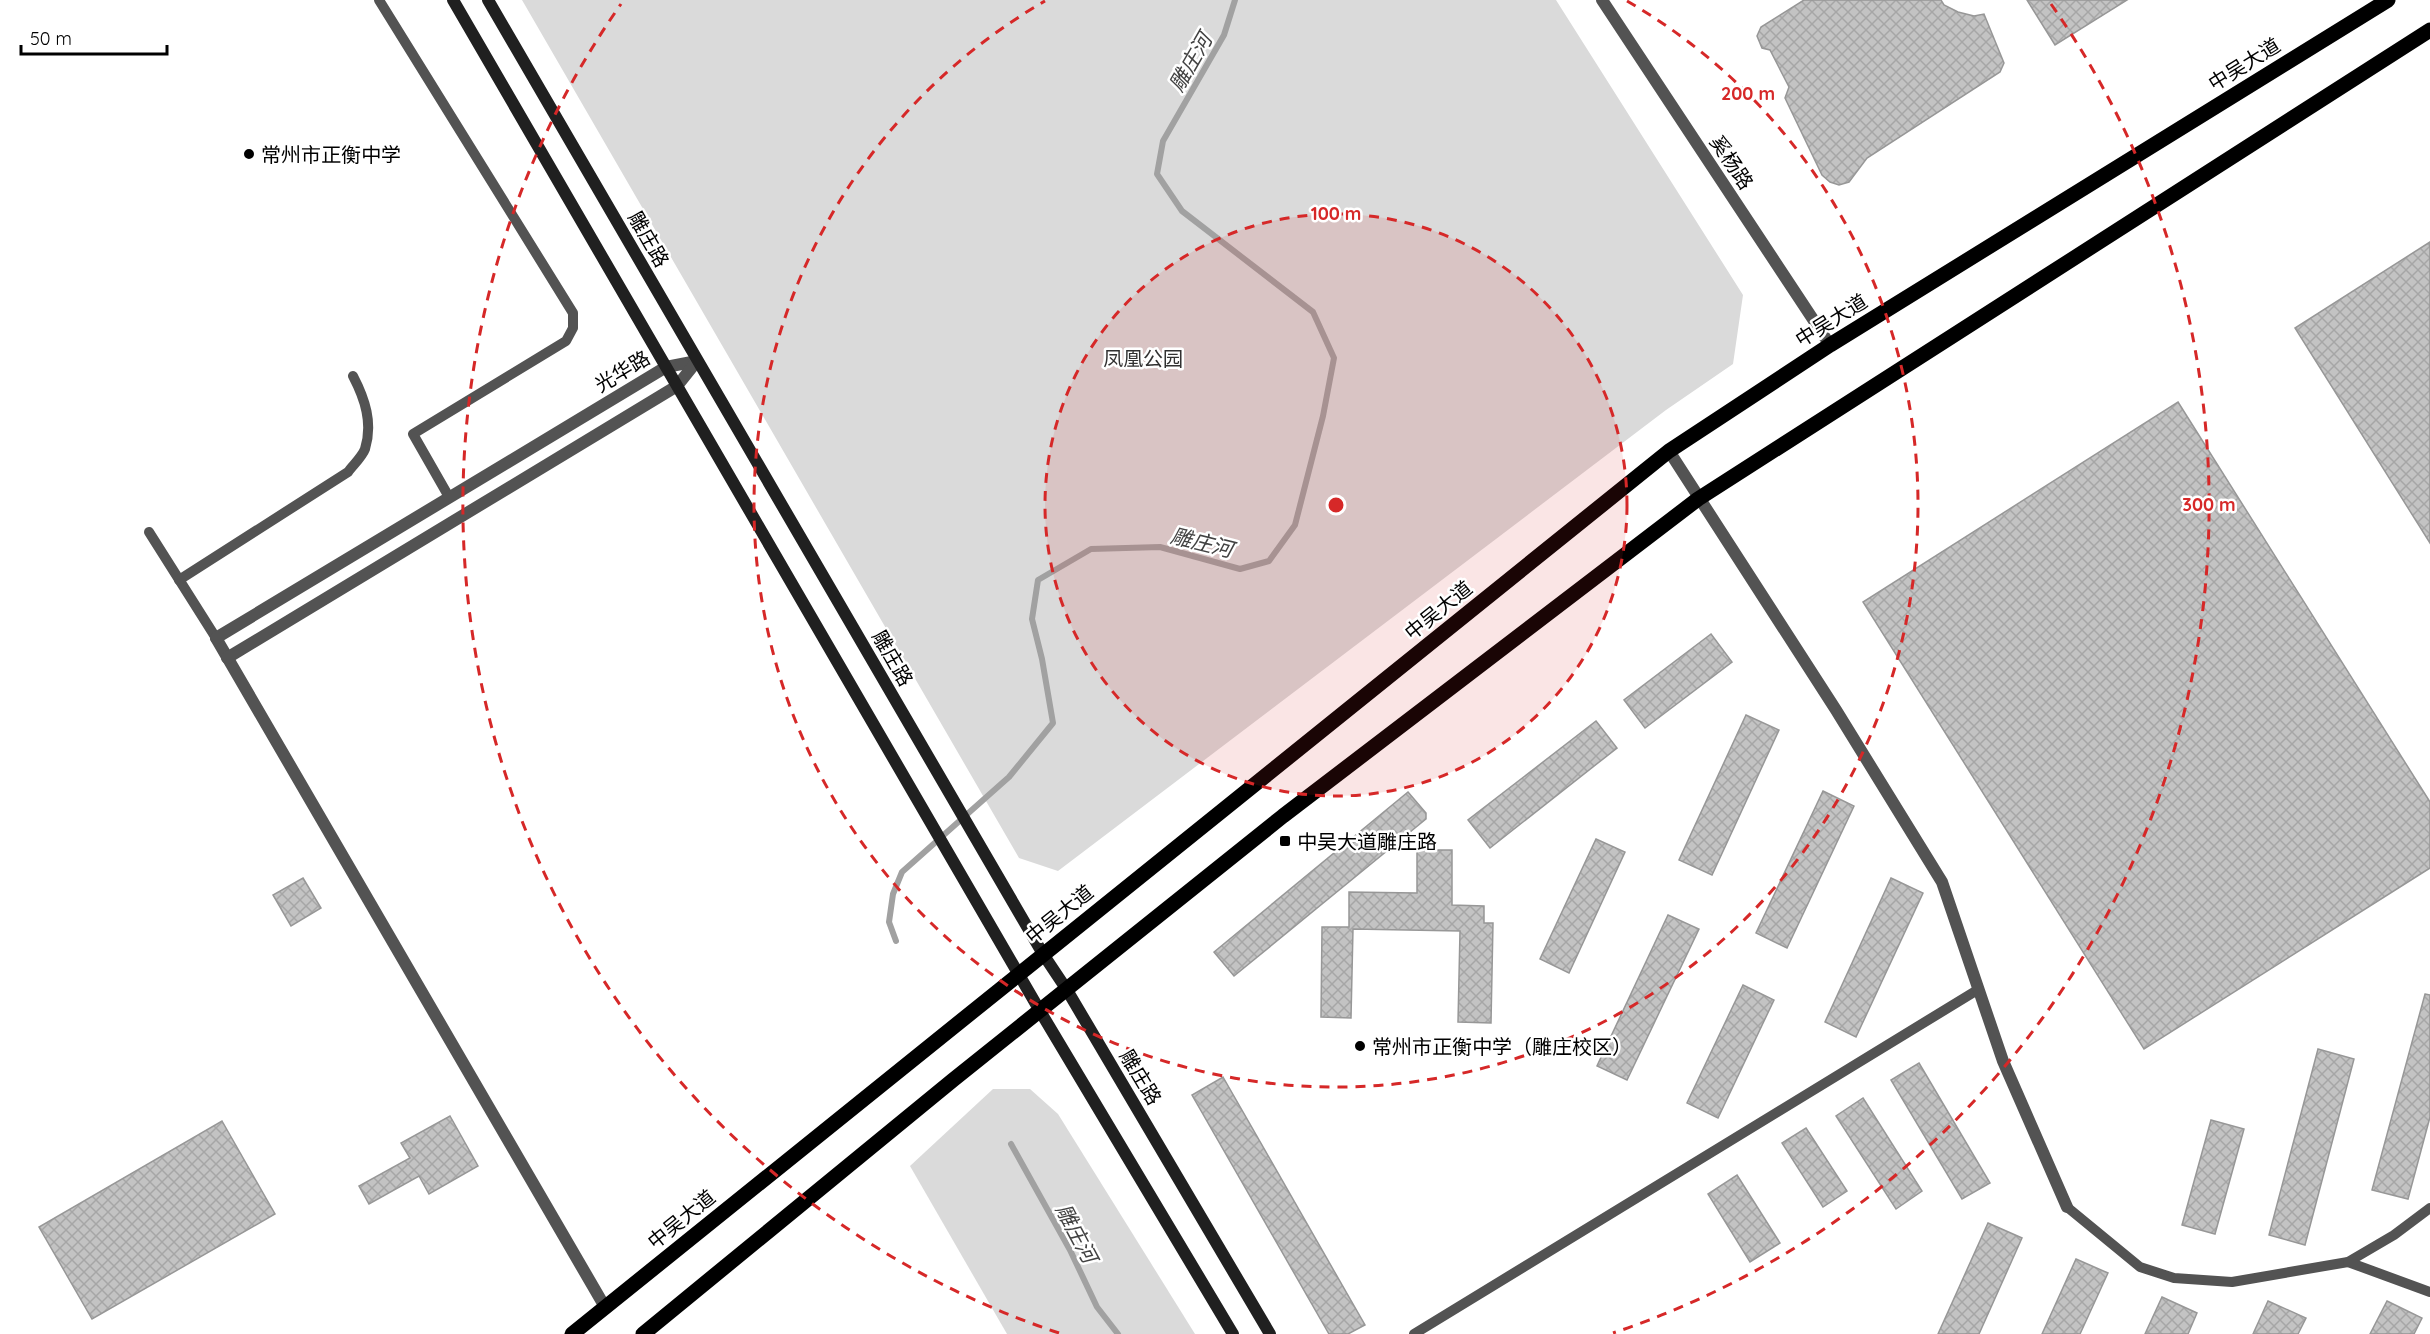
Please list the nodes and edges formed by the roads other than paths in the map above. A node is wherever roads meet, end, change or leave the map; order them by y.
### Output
1 (379, 0) edge
2 (453, 0) edge
3 (488, 0) edge
4 (1602, 0) edge
5 (2388, 0) edge
6 (2430, 30) edge
7 (1830, 345) junction
8 (697, 361) junction
9 (666, 367) junction
10 (353, 376) dead end
11 (677, 386) junction
12 (1669, 451) junction
13 (449, 497) junction
14 (1698, 499) junction
15 (149, 532) dead end
16 (179, 580) junction
17 (216, 638) junction
18 (227, 658) junction
19 (1043, 954) junction
20 (1018, 974) junction
21 (1979, 989) junction
22 (1066, 990) junction
23 (1040, 1011) junction
24 (2067, 1207) joint
25 (2430, 1208) edge
26 (2348, 1262) junction
27 (2430, 1292) edge
28 (605, 1307) junction
29 (572, 1334) edge
30 (643, 1334) edge
31 (1233, 1334) edge
32 (1270, 1334) edge
33 (1414, 1334) edge

1 - 13 lane
2 - 9 main road
3 - 8 main road, 雕庄路
4 - 7 street, 奚杨路
5 - 7 main road, 中吴大道
6 - 14 main road
7 - 12 main road, 中吴大道
8 - 9 street, 光华路
8 - 11 street
8 - 19 main road, 雕庄路
9 - 11 main road
9 - 13 street, 光华路
10 - 16 lane
11 - 18 street
11 - 20 main road
12 - 14 street
12 - 19 main road, 中吴大道
13 - 17 street, 光华路
14 - 21 street
14 - 22 main road
15 - 16 lane
16 - 17 lane
17 - 18 street
18 - 28 street
19 - 20 main road, 中吴大道
19 - 22 main road, 雕庄路
20 - 23 main road
20 - 28 main road, 中吴大道
21 - 24 street
21 - 33 lane
22 - 23 main road
22 - 32 main road, 雕庄路
23 - 30 main road
23 - 31 main road
24 - 26 lane
25 - 26 lane
26 - 27 lane
28 - 29 main road, 中吴大道

